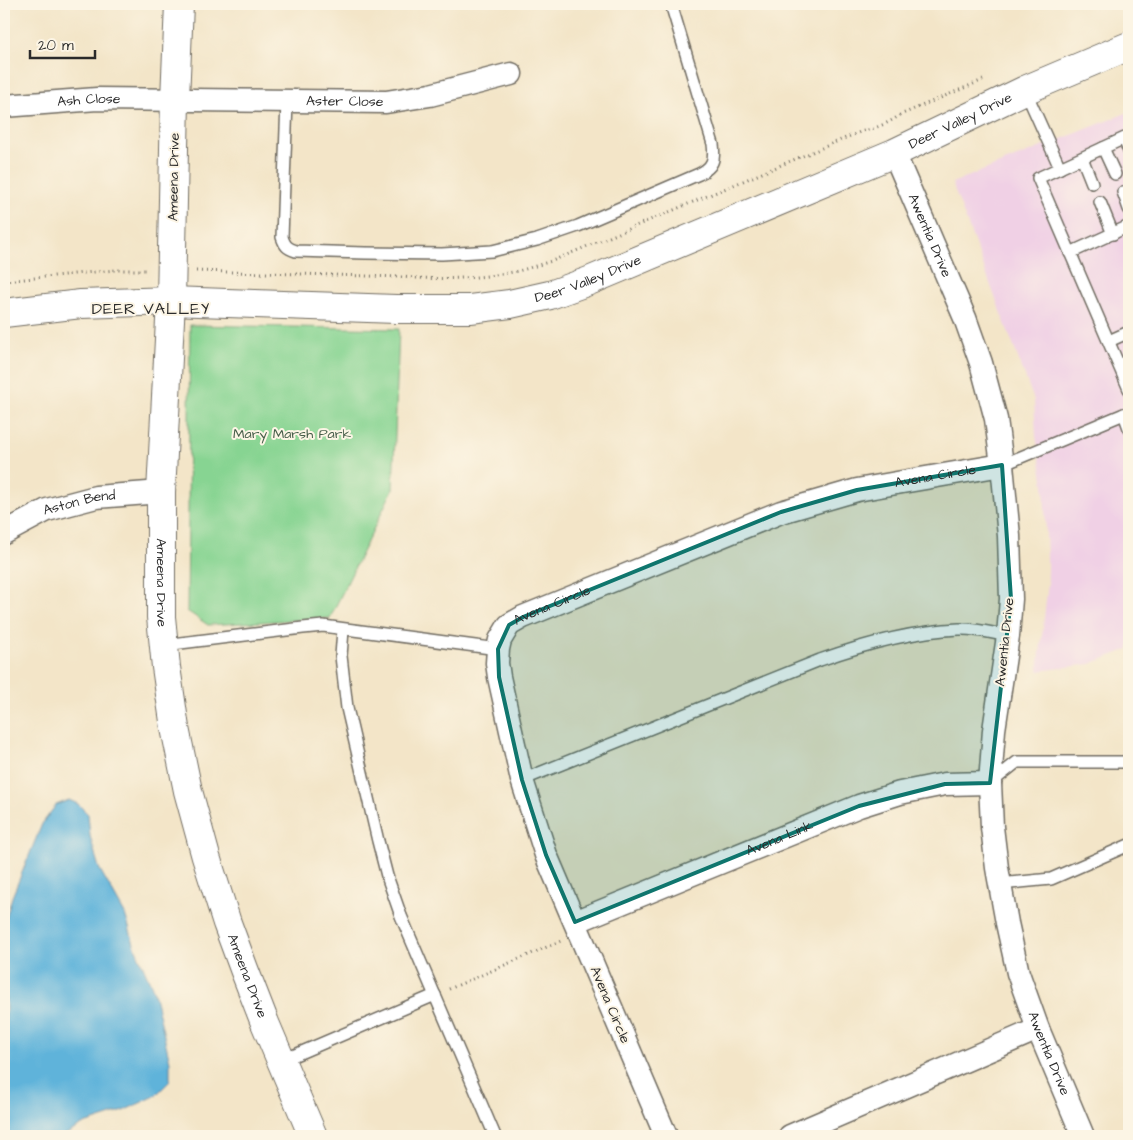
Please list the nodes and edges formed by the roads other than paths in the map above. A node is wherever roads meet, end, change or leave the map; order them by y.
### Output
1 (179, 4) edge
2 (671, 4) edge
3 (1129, 46) edge
4 (511, 74) dead end
5 (1025, 90) junction
6 (175, 99) junction
7 (287, 102) junction
8 (4, 106) edge
9 (1126, 137) edge
10 (1104, 148) junction
11 (1129, 151) edge
12 (894, 153) junction
13 (1082, 158) junction
14 (1060, 168) junction
15 (1115, 174) dead end
16 (1092, 183) dead end
17 (1123, 192) dead end
18 (1100, 202) dead end
19 (1129, 209) edge
20 (1129, 226) edge
21 (1113, 234) junction
22 (1070, 253) junction
23 (171, 301) junction
24 (4, 313) edge
25 (1129, 332) edge
26 (1109, 341) junction
27 (1129, 388) edge
28 (1126, 413) edge
29 (1129, 428) edge
30 (1002, 465) junction
31 (161, 492) junction
32 (4, 533) edge
33 (343, 630) junction
34 (1008, 636) junction
35 (164, 645) junction
36 (498, 649) junction
37 (1129, 762) edge
38 (522, 780) junction
39 (990, 784) junction
40 (1129, 845) edge
41 (1000, 884) junction
42 (578, 927) junction
43 (435, 995) junction
44 (1038, 1029) junction
45 (281, 1061) junction
46 (313, 1136) edge
47 (495, 1136) edge
48 (666, 1136) edge
49 (790, 1136) edge
50 (1083, 1136) edge

1 - 6 street, Ameena Drive
2 - 7 lane
3 - 5 street, Deer Valley Drive
4 - 7 street, Aster Close
5 - 12 street, Deer Valley Drive
5 - 14 lane
6 - 7 street, Aster Close
6 - 8 street, Ash Close
6 - 23 street, Ameena Drive
9 - 10 lane
9 - 11 lane
10 - 13 lane
10 - 15 lane
12 - 23 street, Deer Valley Drive
12 - 30 street, Awentia Drive
13 - 14 lane
13 - 16 lane
14 - 22 lane
17 - 19 lane
18 - 21 lane
20 - 21 lane
21 - 22 lane
22 - 26 lane
23 - 24 street, Deer Valley Drive
23 - 31 street, Ameena Drive
25 - 26 lane
26 - 27 lane
28 - 29 lane
28 - 30 lane
30 - 34 street, Awentia Drive
30 - 36 street, Avena Circle
31 - 32 street, Aston Bend
31 - 35 street, Ameena Drive
33 - 35 lane
33 - 36 lane
33 - 43 lane
34 - 38 lane
34 - 39 street, Awentia Drive
35 - 45 street, Ameena Drive
36 - 38 street, Avena Circle
37 - 39 lane
38 - 42 street, Avena Circle
39 - 41 street, Awentia Drive
39 - 42 street, Avena Link
40 - 41 lane
41 - 44 street, Awentia Drive
42 - 48 street, Avena Circle
43 - 45 lane
43 - 47 lane
44 - 49 street
44 - 50 street, Awentia Drive
45 - 46 street, Ameena Drive

